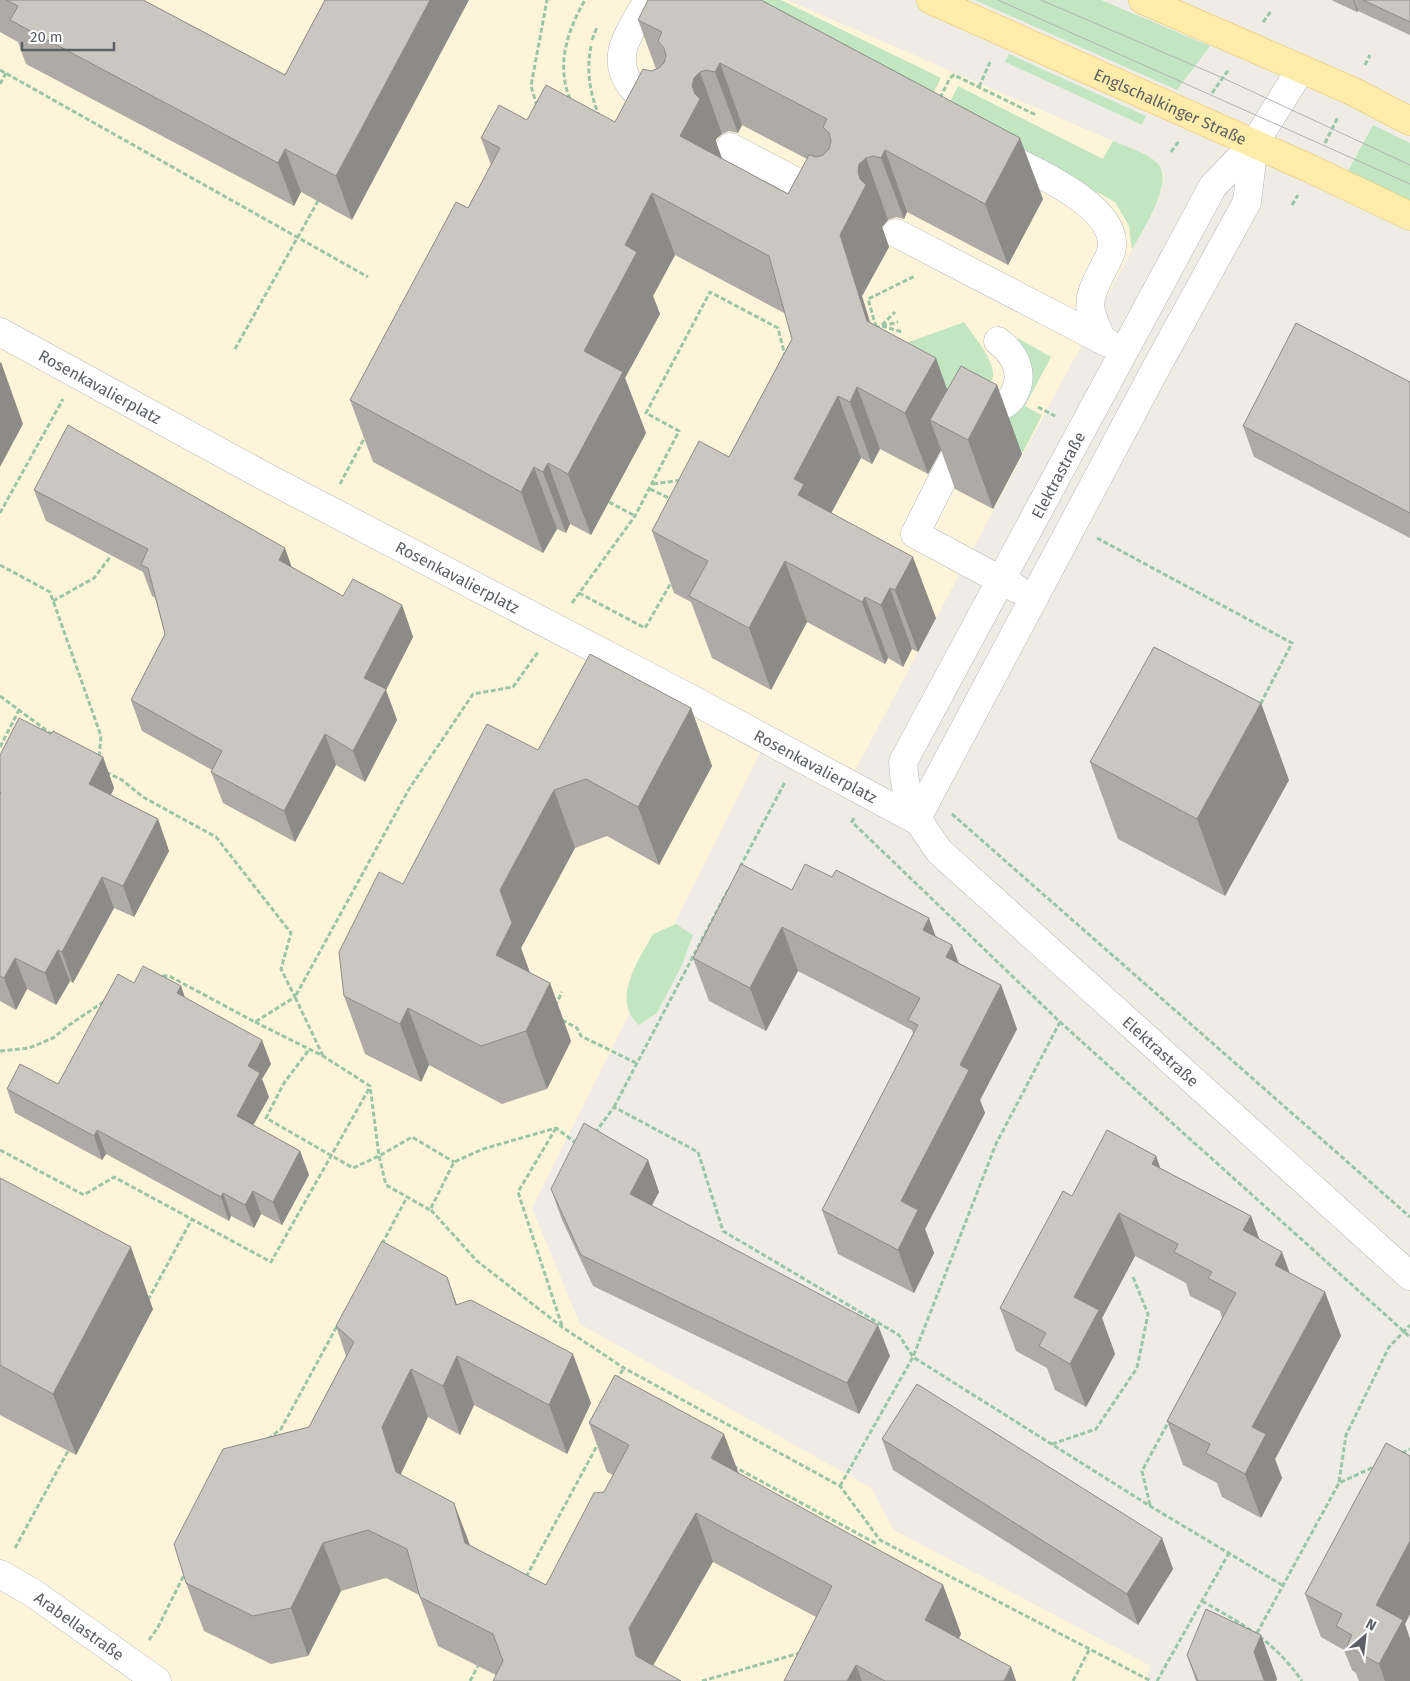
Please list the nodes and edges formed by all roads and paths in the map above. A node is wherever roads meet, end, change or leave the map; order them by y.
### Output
1 (547, 0) edge
2 (584, 0) edge
3 (931, 0) edge
4 (1143, 0) edge
5 (649, 1) edge
6 (1272, 10) dead end
7 (1247, 45) junction
8 (1370, 55) dead end
9 (990, 62) dead end
10 (1301, 69) junction
11 (0, 70) edge
12 (6, 74) junction
13 (0, 84) edge
14 (979, 87) junction
15 (1352, 92) junction
16 (938, 102) edge
17 (571, 104) edge
18 (539, 114) edge
19 (1036, 115) dead end
20 (673, 117) edge
21 (1195, 118) junction
22 (1410, 121) edge
23 (974, 140) edge
24 (1254, 144) junction
25 (730, 147) dead end
26 (1170, 152) dead end
27 (1311, 169) junction
28 (318, 201) edge
29 (838, 203) edge
30 (1292, 205) dead end
31 (1410, 216) edge
32 (896, 233) dead end
33 (298, 238) junction
34 (940, 257) junction
35 (368, 277) dead end
36 (1090, 295) junction
37 (1038, 307) junction
38 (895, 312) dead end
39 (898, 322) dead end
40 (881, 326) junction
41 (874, 328) junction
42 (0, 332) edge
43 (902, 332) dead end
44 (879, 336) edge
45 (998, 341) dead end
46 (1113, 346) junction
47 (235, 350) dead end
48 (786, 362) edge
49 (1156, 368) junction
50 (77, 375) junction
51 (1033, 405) dead end
52 (1060, 419) dead end
53 (366, 436) edge
54 (370, 443) edge
55 (361, 444) junction
56 (692, 477) edge
57 (653, 484) junction
58 (650, 489) junction
59 (675, 501) edge
60 (609, 502) dead end
61 (327, 509) junction
62 (0, 513) edge
63 (635, 516) junction
64 (1090, 535) dead end
65 (111, 556) edge
66 (0, 565) edge
67 (674, 577) edge
68 (1001, 581) junction
69 (579, 593) junction
70 (1034, 598) junction
71 (53, 601) junction
72 (555, 629) junction
73 (0, 696) edge
74 (19, 710) junction
75 (1256, 713) edge
76 (58, 739) edge
77 (0, 747) edge
78 (798, 756) junction
79 (98, 760) edge
80 (98, 767) edge
81 (866, 793) junction
82 (954, 805) dead end
83 (916, 820) junction
84 (737, 872) edge
85 (733, 880) edge
86 (152, 975) edge
87 (562, 992) dead end
88 (295, 997) junction
89 (107, 1000) edge
90 (551, 1014) dead end
91 (560, 1019) dead end
92 (255, 1022) junction
93 (1060, 1022) junction
94 (308, 1050) junction
95 (0, 1052) edge
96 (323, 1056) junction
97 (636, 1063) junction
98 (370, 1086) junction
99 (614, 1108) junction
100 (556, 1128) junction
101 (594, 1135) edge
102 (584, 1149) edge
103 (0, 1150) edge
104 (331, 1156) junction
105 (379, 1156) junction
106 (454, 1162) junction
107 (407, 1197) junction
108 (430, 1210) junction
109 (1410, 1217) edge
110 (192, 1219) junction
111 (379, 1249) edge
112 (1410, 1276) edge
113 (1133, 1277) dead end
114 (145, 1304) dead end
115 (342, 1317) edge
116 (1410, 1325) edge
117 (562, 1327) junction
118 (1404, 1332) junction
119 (1410, 1338) edge
120 (913, 1357) junction
121 (624, 1368) junction
122 (616, 1382) edge
123 (1173, 1412) edge
124 (281, 1429) junction
125 (603, 1436) edge
126 (284, 1438) edge
127 (261, 1444) edge
128 (1052, 1444) junction
129 (1410, 1450) edge
130 (68, 1451) dead end
131 (1401, 1454) edge
132 (1384, 1462) edge
133 (731, 1464) dead end
134 (1339, 1483) junction
135 (840, 1486) junction
136 (1150, 1506) junction
137 (880, 1540) junction
138 (877, 1544) junction
139 (872, 1553) edge
140 (1229, 1553) junction
141 (188, 1566) edge
142 (0, 1574) edge
143 (524, 1580) edge
144 (1282, 1585) junction
145 (1202, 1602) junction
146 (1257, 1633) junction
147 (1090, 1650) junction
148 (801, 1652) edge
149 (132, 1663) junction
150 (478, 1666) edge
151 (157, 1681) edge
152 (470, 1681) edge
153 (702, 1681) edge
154 (1073, 1681) edge
155 (1151, 1681) edge
156 (1157, 1681) edge
157 (1302, 1681) edge

1 - 18 path
2 - 17 path
3 - 21 main road, Englschalkinger Straße
4 - 7 main road
5 - 20 street
6 - 7 path
7 - 10 main road
7 - 21 path
8 - 15 path
9 - 14 path
10 - 15 main road
10 - 24 street, Elektrastraße
11 - 12 path
12 - 13 path
12 - 33 path
14 - 16 path
14 - 19 path
15 - 22 main road
15 - 27 path
21 - 24 main road, Englschalkinger Straße
21 - 26 path
23 - 36 street
24 - 27 main road, Englschalkinger Straße
24 - 46 street, Elektrastraße
24 - 49 street, Elektrastraße
25 - 29 street
27 - 30 path
27 - 31 main road, Englschalkinger Straße
28 - 33 path
32 - 34 street
33 - 35 path
33 - 47 path
34 - 37 street
34 - 41 path
36 - 37 street
36 - 46 street
37 - 46 street
38 - 40 path
39 - 40 path
40 - 41 path
40 - 43 path
41 - 44 path
42 - 50 street, Rosenkavalierplatz
45 - 68 street
46 - 49 street
46 - 68 street, Elektrastraße
48 - 57 path
49 - 70 street, Elektrastraße
50 - 61 street, Rosenkavalierplatz
50 - 62 path
51 - 52 path
53 - 55 path
54 - 55 path
55 - 61 path
56 - 57 path
57 - 58 path
58 - 59 path
58 - 63 path
60 - 63 path
61 - 72 street, Rosenkavalierplatz
63 - 69 path
64 - 75 path
65 - 71 path
66 - 71 path
67 - 69 path
68 - 70 street
68 - 83 street, Elektrastraße
69 - 72 path
70 - 83 street, Elektrastraße
71 - 79 path
72 - 78 street, Rosenkavalierplatz
72 - 88 path
73 - 74 path
74 - 76 path
74 - 77 path
78 - 81 street, Rosenkavalierplatz
78 - 84 path
80 - 88 path
81 - 83 street, Rosenkavalierplatz
81 - 93 path
82 - 109 path
83 - 112 street, Elektrastraße
85 - 97 path
86 - 92 path
87 - 90 path
88 - 92 path
88 - 96 path
89 - 95 path
91 - 97 path
92 - 94 path
93 - 118 path
93 - 120 path
94 - 96 path
94 - 104 path
96 - 98 path
97 - 99 path
98 - 104 path
98 - 105 path
99 - 101 path
99 - 120 path
100 - 102 path
100 - 106 path
100 - 117 path
103 - 110 path
104 - 105 path
104 - 110 path
105 - 106 path
105 - 107 path
106 - 108 path
107 - 108 path
107 - 111 path
108 - 117 path
110 - 114 path
113 - 128 path
115 - 124 path
116 - 118 path
117 - 121 path
118 - 119 path
118 - 134 path
120 - 128 path
120 - 135 path
121 - 122 path
121 - 135 path
123 - 136 path
124 - 126 path
124 - 127 path
125 - 143 path
128 - 136 path
129 - 131 path
130 - 142 path
132 - 134 path
133 - 138 path
134 - 144 path
135 - 137 path
136 - 140 path
137 - 138 path
137 - 147 path
138 - 139 path
140 - 144 path
140 - 145 path
141 - 149 path
142 - 149 street, Arabellastraße
144 - 146 path
145 - 146 path
145 - 156 path
146 - 157 path
147 - 154 path
147 - 155 path
148 - 153 path
149 - 151 street, Arabellastraße
150 - 152 path

